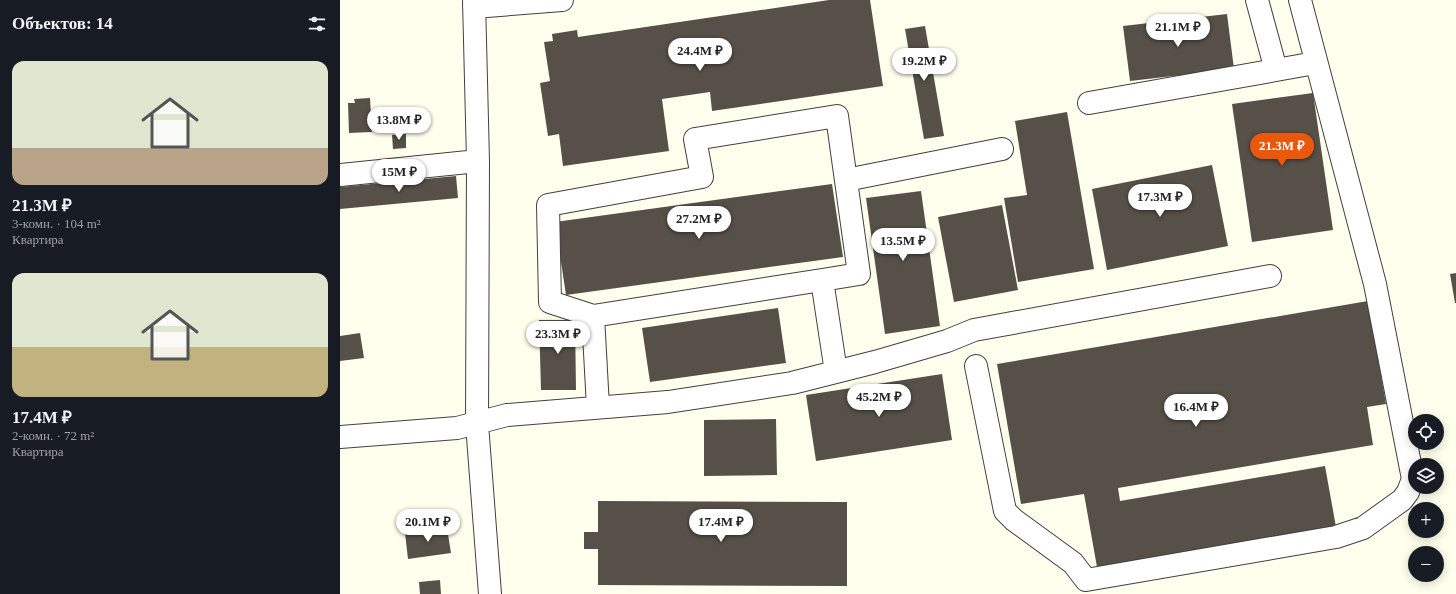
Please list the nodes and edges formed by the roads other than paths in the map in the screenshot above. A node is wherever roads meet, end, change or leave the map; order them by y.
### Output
1 (562, 0) edge
2 (1257, 0) edge
3 (1300, 0) edge
4 (474, 4) edge
5 (1315, 63) junction
6 (1276, 70) junction
7 (1089, 103) dead end
8 (1002, 149) dead end
9 (478, 161) junction
10 (340, 175) edge
11 (846, 180) junction
12 (1270, 276) dead end
13 (822, 280) junction
14 (593, 316) junction
15 (976, 366) dead end
16 (836, 372) junction
17 (598, 407) junction
18 (477, 424) junction
19 (340, 437) edge
20 (490, 594) edge

1 - 4 street
2 - 6 street
3 - 5 street
4 - 9 street
5 - 6 street
5 - 15 street
6 - 7 street
8 - 11 street
9 - 10 street
9 - 18 street
11 - 13 street
11 - 14 street
12 - 16 street
13 - 14 street
13 - 16 street
14 - 17 street
16 - 17 street
17 - 18 street
18 - 19 street
18 - 20 street

